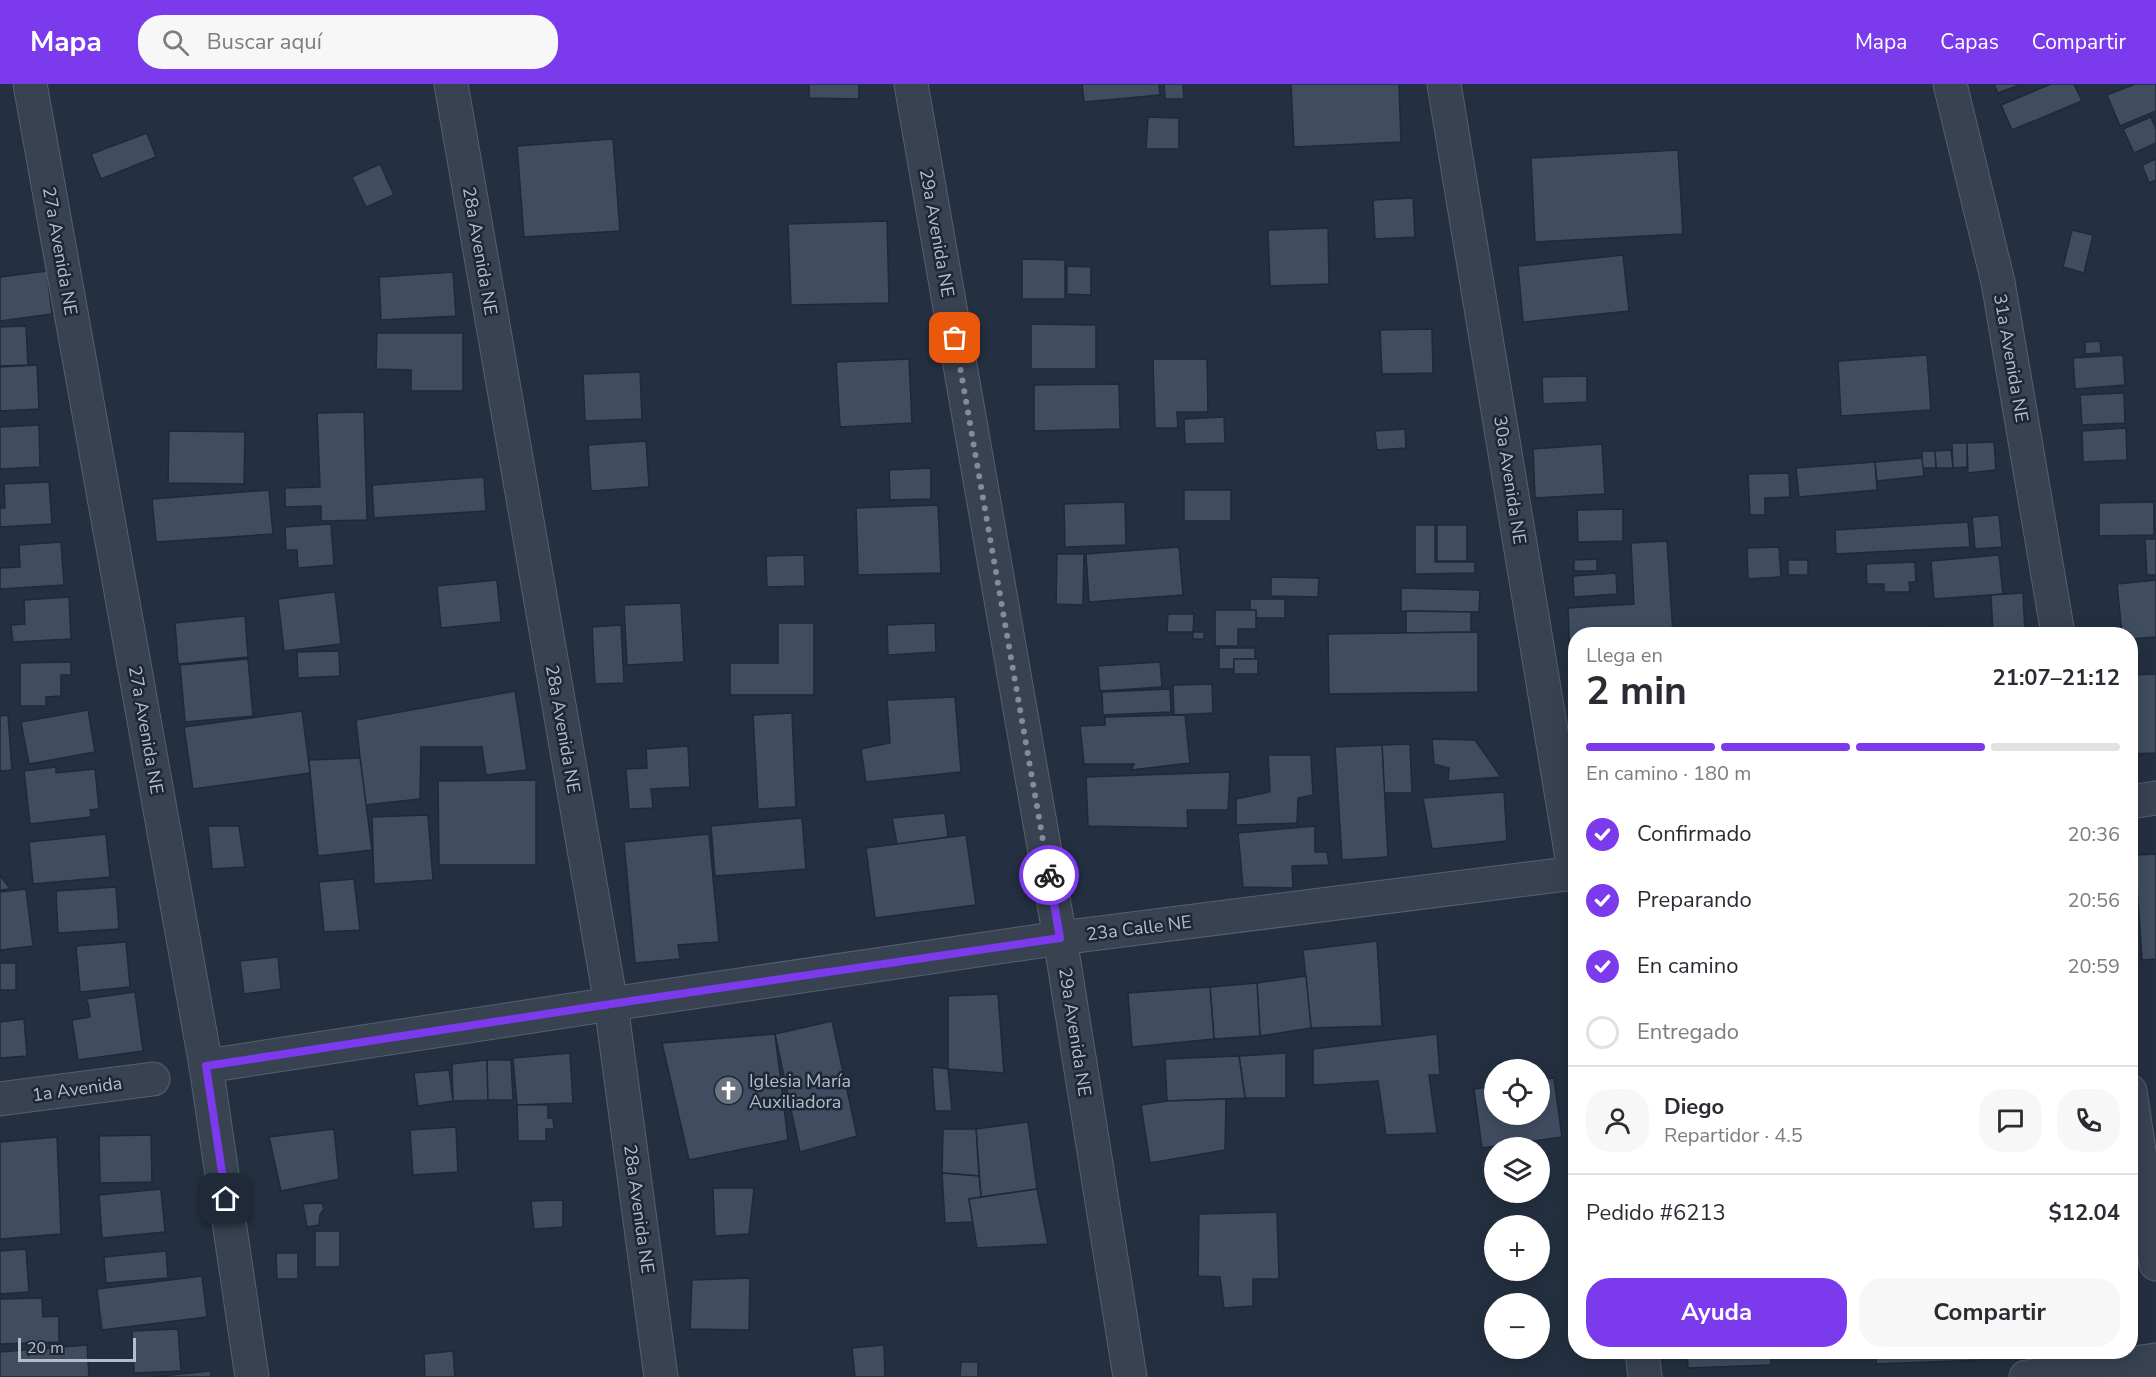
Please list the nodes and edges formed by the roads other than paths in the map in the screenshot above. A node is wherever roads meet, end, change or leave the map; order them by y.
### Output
1 (30, 84) edge
2 (451, 84) edge
3 (910, 84) edge
4 (1444, 84) edge
5 (1950, 84) edge
6 (2057, 627) edge
7 (2156, 798) edge
8 (2138, 801) edge
9 (1568, 832) edge
10 (1568, 875) edge
11 (1060, 938) junction
12 (611, 1004) junction
13 (206, 1066) junction
14 (153, 1079) dead end
15 (0, 1099) edge
16 (2138, 1144) edge
17 (2156, 1264) edge
18 (1643, 1359) edge
19 (2156, 1360) edge
20 (252, 1377) edge
21 (661, 1377) edge
22 (1130, 1377) edge
23 (1645, 1377) edge
24 (2026, 1377) edge

1 - 13 street, 27a Avenida NE
2 - 12 street, 28a Avenida NE
3 - 11 street, 29a Avenida NE
4 - 9 street, 30a Avenida NE
5 - 6 street, 31a Avenida NE
7 - 8 street
10 - 11 street, 23a Calle NE
11 - 12 street, 23a Calle NE
11 - 22 street, 29a Avenida NE
12 - 13 street, 23a Calle NE
12 - 21 street, 28a Avenida NE
13 - 20 street, 27a Avenida NE
14 - 15 street, 1a Avenida
16 - 17 street
18 - 23 street
19 - 24 street

